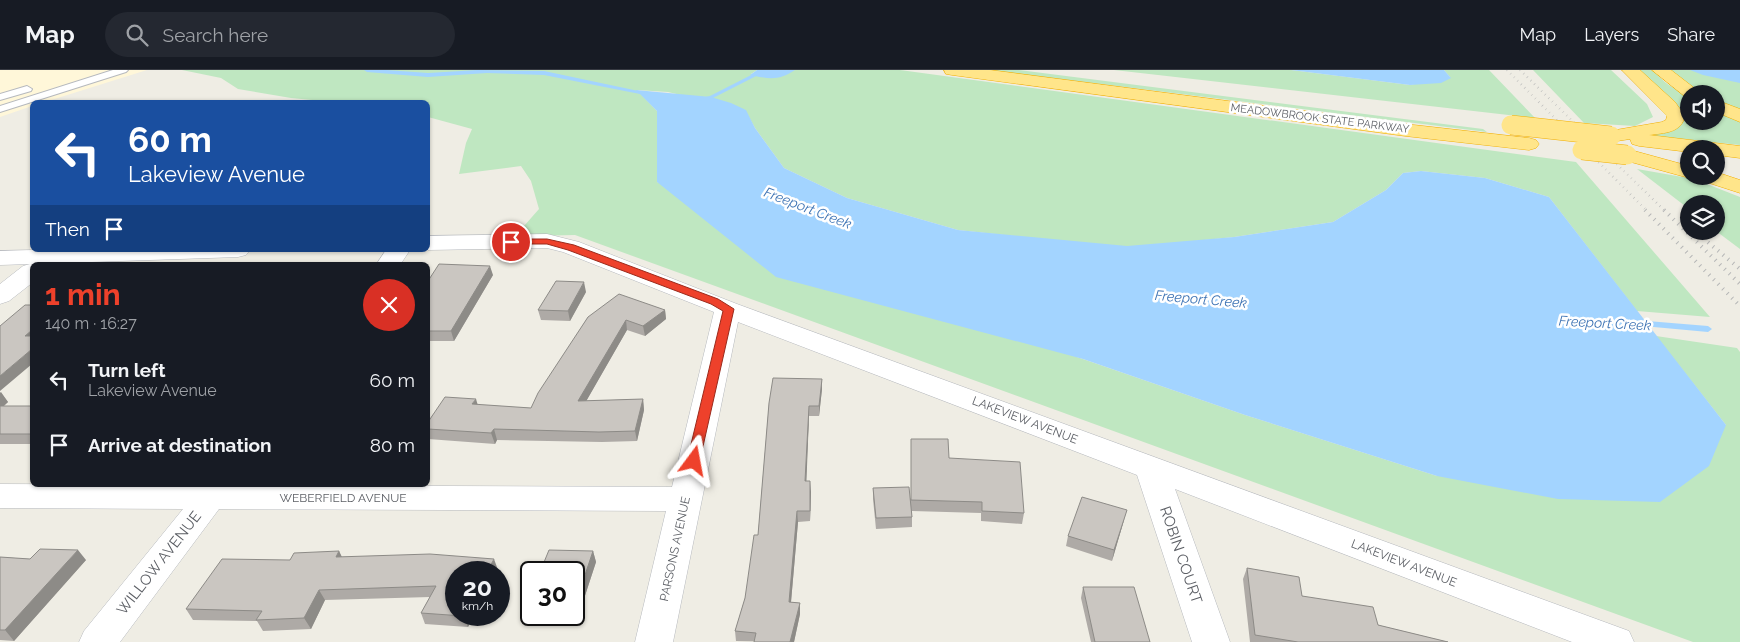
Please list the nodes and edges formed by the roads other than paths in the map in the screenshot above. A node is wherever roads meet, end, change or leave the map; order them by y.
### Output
1 (91, 70) edge
2 (123, 70) edge
3 (952, 70) edge
4 (1072, 70) edge
5 (1630, 70) edge
6 (1660, 70) edge
7 (1681, 85) edge
8 (0, 97) edge
9 (1320, 102) dead end
10 (0, 109) edge
11 (1725, 109) edge
12 (1740, 116) edge
13 (1502, 124) dead end
14 (1611, 136) junction
15 (1680, 145) edge
16 (1725, 150) edge
17 (1740, 152) edge
18 (1627, 155) junction
19 (1680, 161) edge
20 (1725, 166) edge
21 (1740, 167) edge
22 (1680, 170) edge
23 (1725, 182) edge
24 (1740, 187) edge
25 (430, 244) edge
26 (203, 252) edge
27 (0, 258) edge
28 (46, 261) edge
29 (30, 273) edge
30 (0, 296) edge
31 (728, 309) junction
32 (1151, 468) junction
33 (215, 491) edge
34 (0, 496) edge
35 (685, 499) junction
36 (98, 642) edge
37 (654, 642) edge
38 (1211, 642) edge
39 (1615, 642) edge

1 - 8 lane
2 - 10 lane
3 - 18 highway, MEADOWBROOK STATE PARKWAY, bridge
4 - 9 highway, MEADOWBROOK STATE PARKWAY
5 - 14 highway
6 - 7 highway
11 - 12 highway
13 - 14 highway, bridge
14 - 15 highway
16 - 17 highway
18 - 19 highway, MEADOWBROOK STATE PARKWAY
18 - 22 highway
20 - 21 highway
23 - 24 highway
25 - 31 street, LAKEVIEW AVENUE
26 - 28 street
27 - 28 street
29 - 30 street
31 - 32 street, LAKEVIEW AVENUE
31 - 35 street, PARSONS AVENUE
32 - 38 street, ROBIN COURT
32 - 39 street, LAKEVIEW AVENUE
33 - 34 street, WEBERFIELD AVENUE
33 - 35 street, WEBERFIELD AVENUE
33 - 36 street, WILLOW AVENUE
35 - 37 street, PARSONS AVENUE

